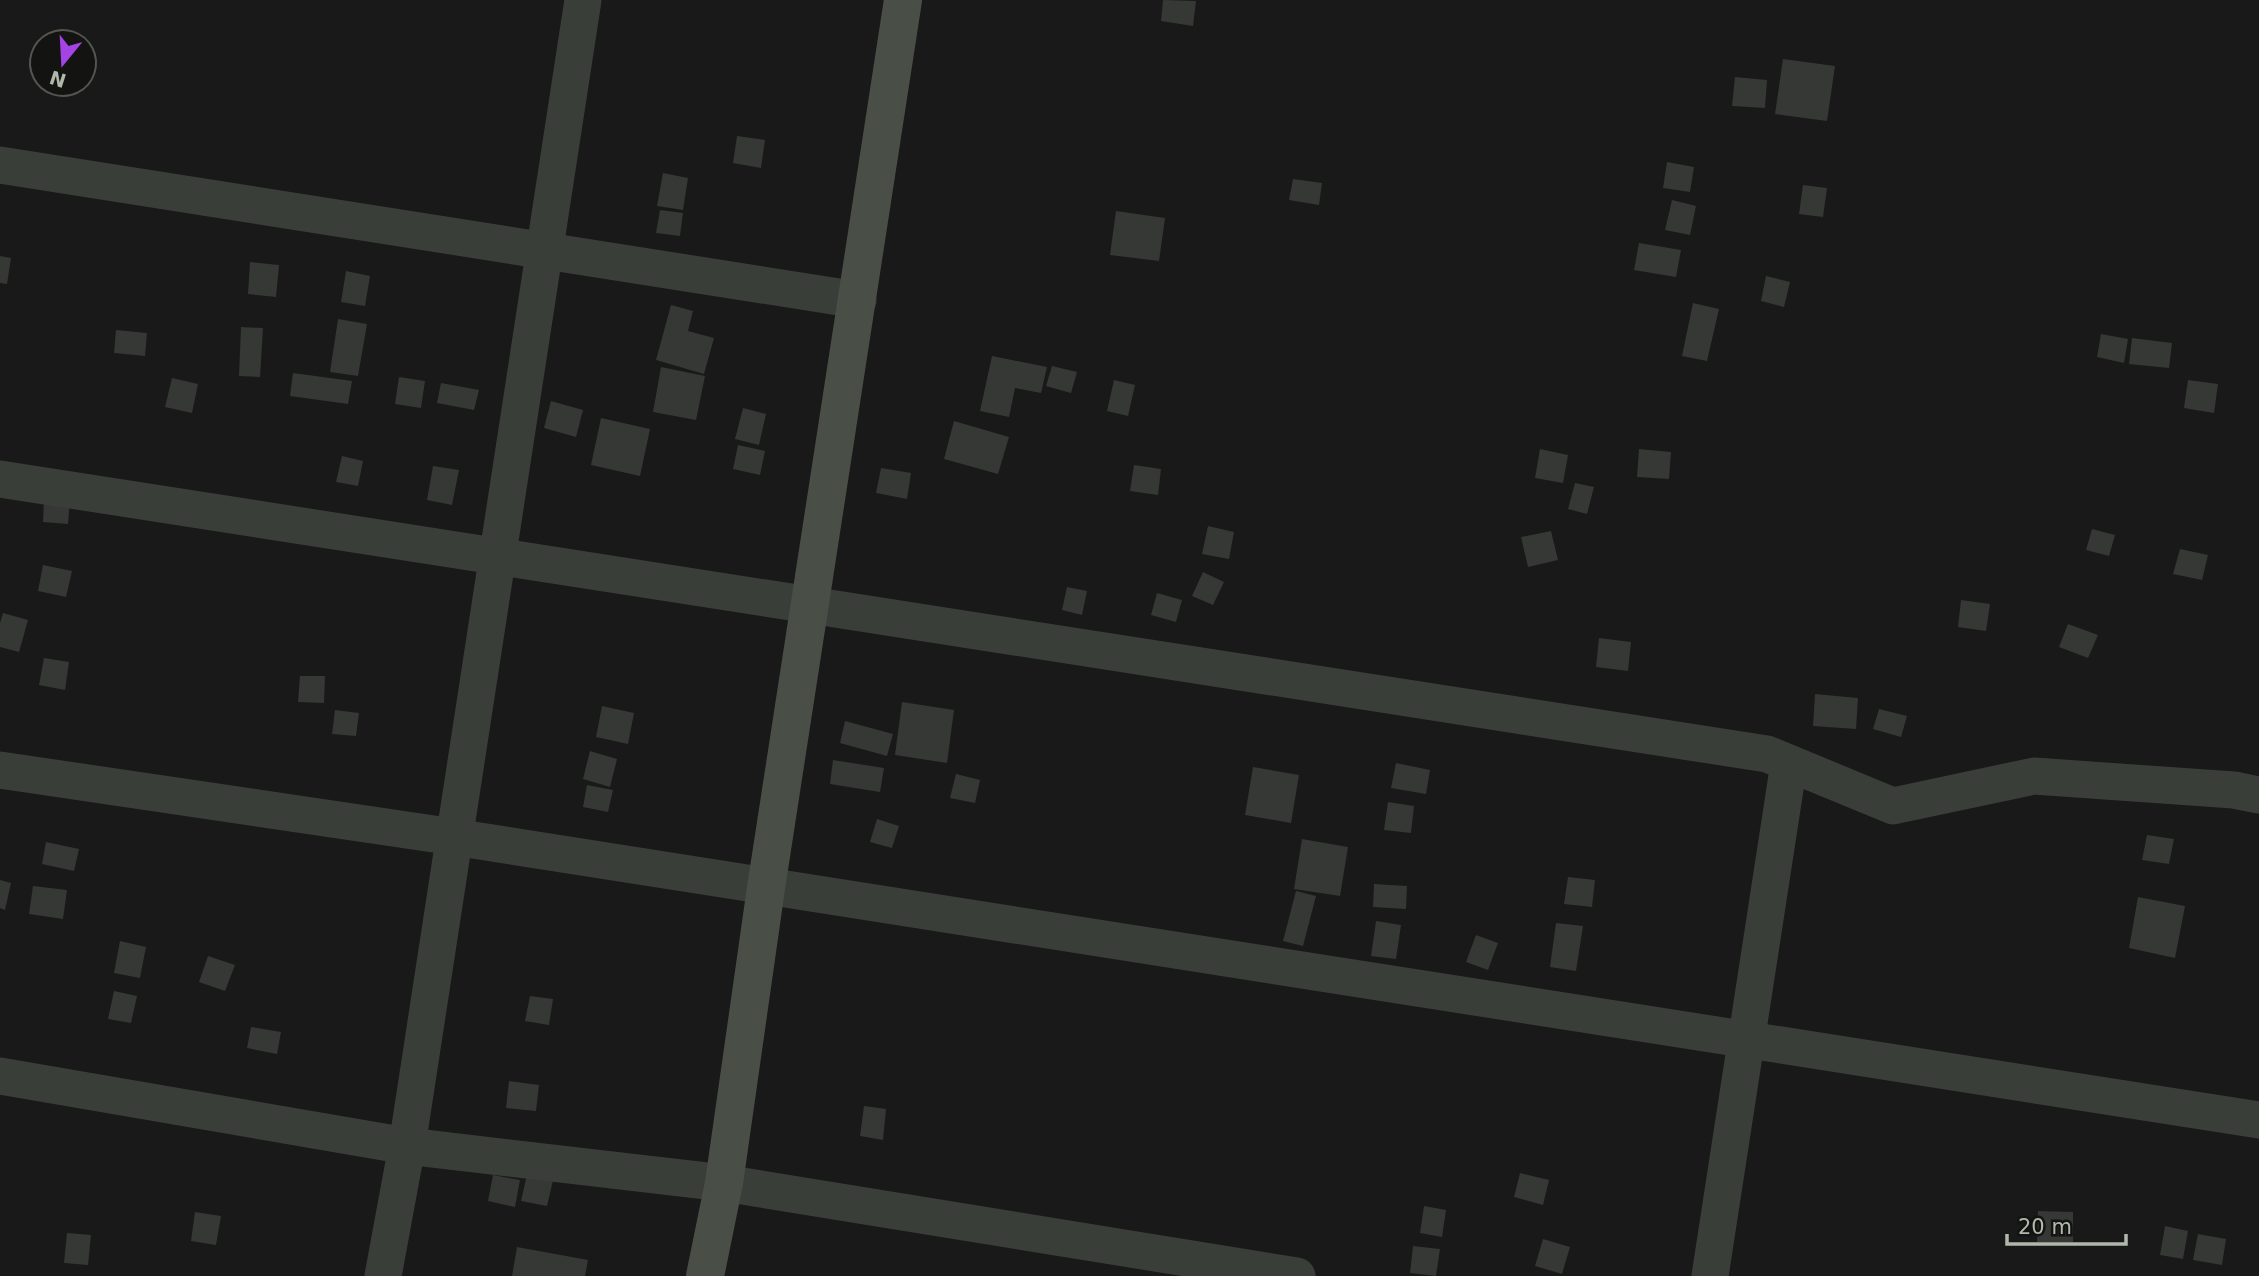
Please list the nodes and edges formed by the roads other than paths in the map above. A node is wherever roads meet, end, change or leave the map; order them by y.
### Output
1 (583, 0) edge
2 (903, 0) edge
3 (0, 165) edge
4 (544, 250) junction
5 (858, 300) junction
6 (0, 479) edge
7 (498, 557) junction
8 (810, 606) junction
9 (1789, 764) junction
10 (0, 770) edge
11 (2259, 795) edge
12 (454, 837) junction
13 (766, 888) junction
14 (1747, 1039) junction
15 (0, 1076) edge
16 (2259, 1120) edge
17 (407, 1146) junction
18 (724, 1183) junction
19 (383, 1276) edge
20 (705, 1276) edge
21 (1297, 1276) edge
22 (1710, 1276) edge

1 - 4 street
2 - 5 main road
3 - 4 street
4 - 5 street
4 - 7 street
5 - 8 main road
6 - 7 street
7 - 8 street
7 - 12 street
8 - 9 street
8 - 13 main road
9 - 11 street
9 - 14 street
10 - 12 street
12 - 13 street
12 - 17 street
13 - 14 street
13 - 18 main road
14 - 16 street
14 - 22 street
15 - 17 street
17 - 18 street
17 - 19 street
18 - 20 main road
18 - 21 street

